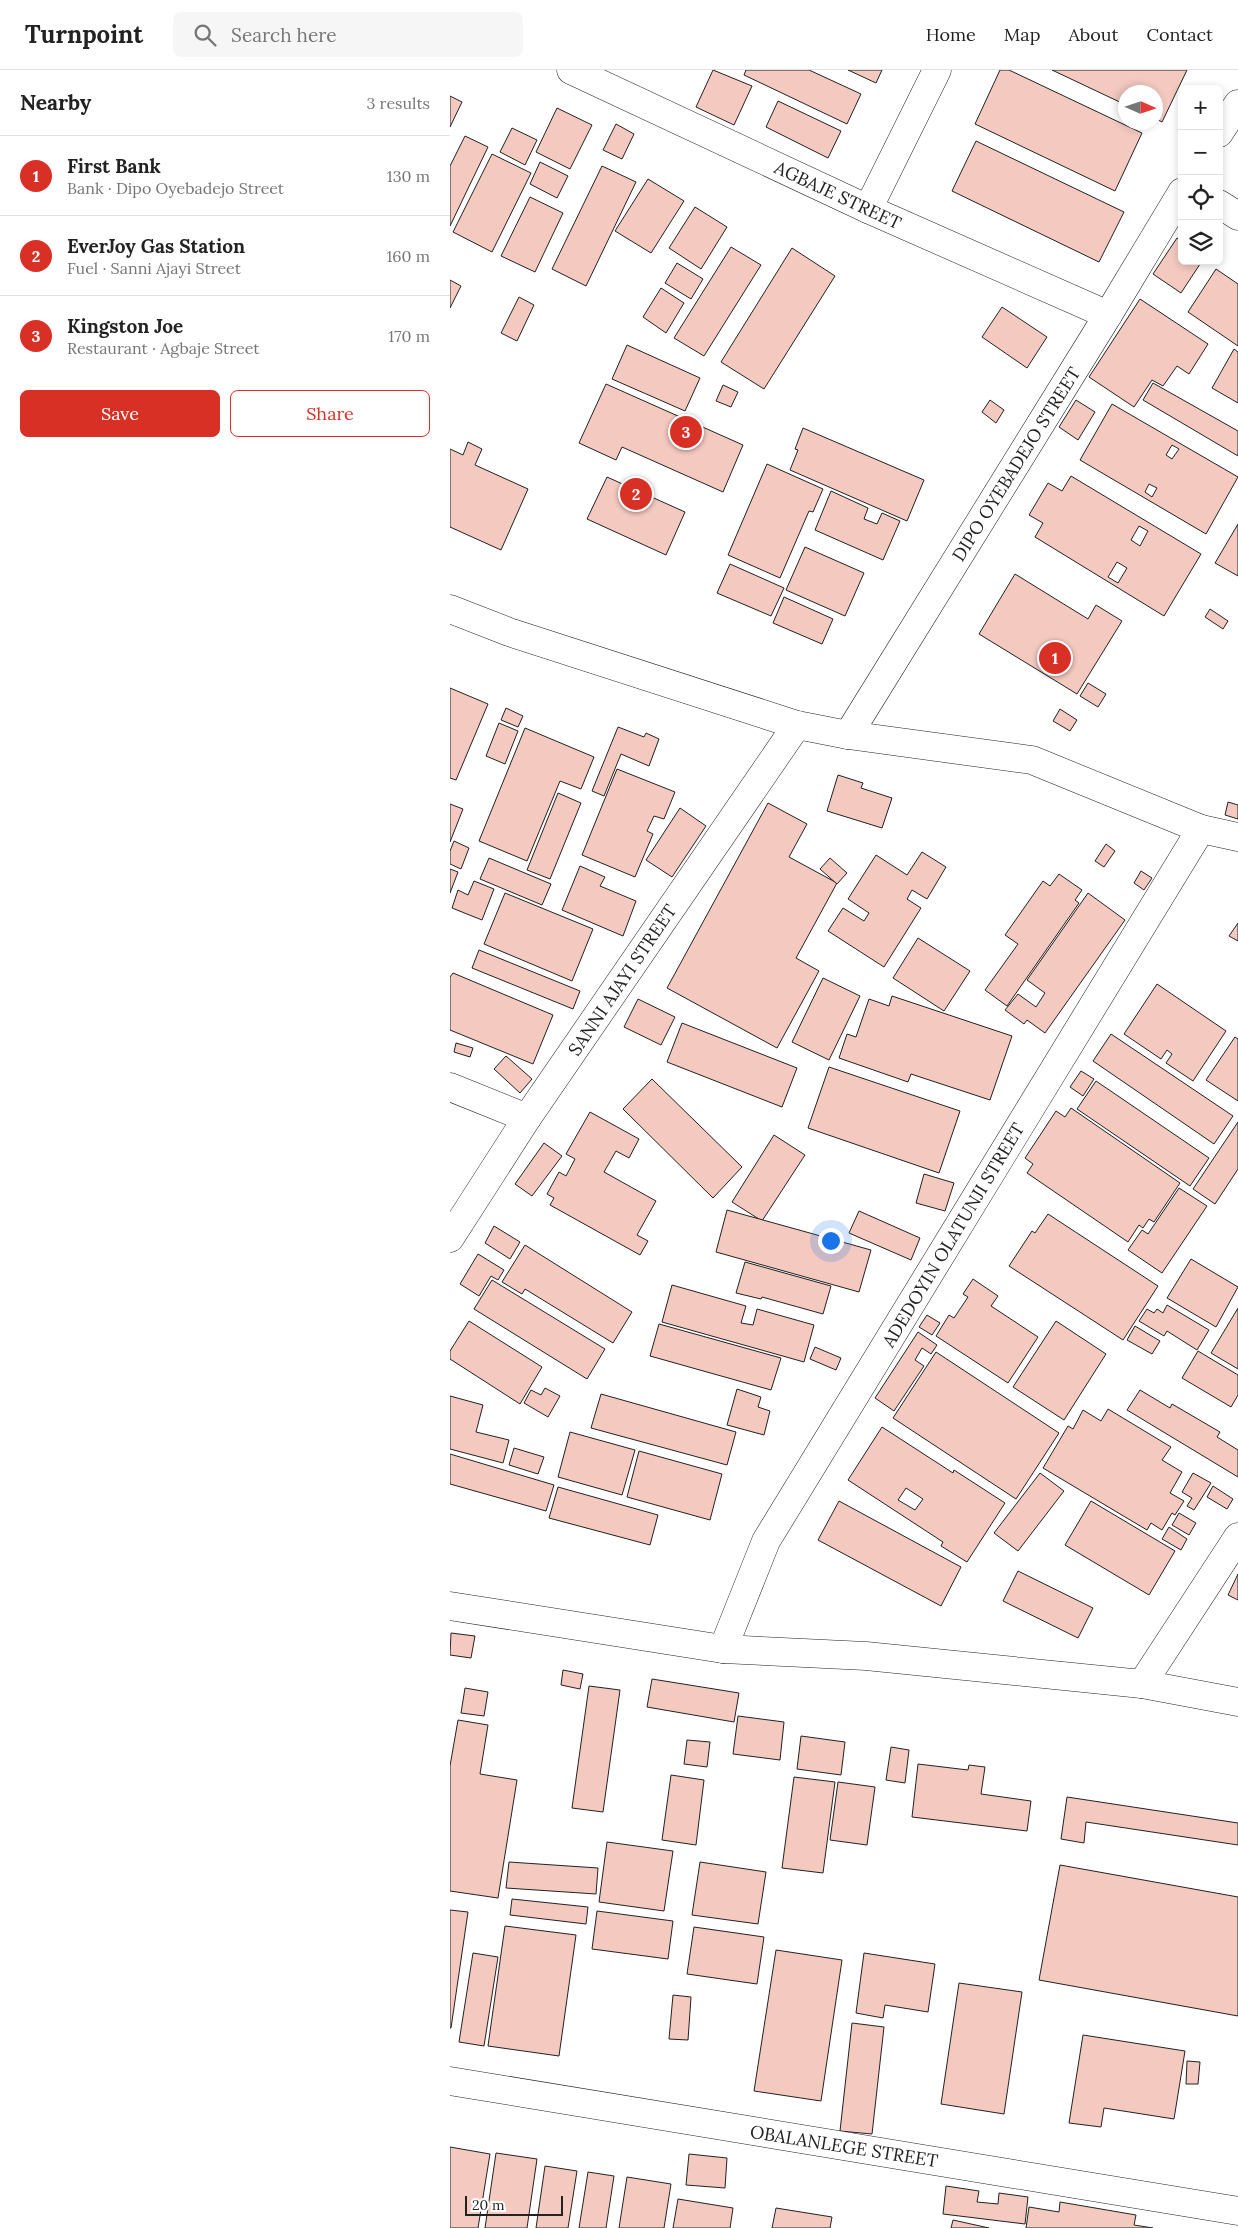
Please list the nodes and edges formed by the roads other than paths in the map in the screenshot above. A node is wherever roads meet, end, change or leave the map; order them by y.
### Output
1 (571, 70) edge
2 (937, 70) edge
3 (1238, 104) edge
4 (1221, 130) edge
5 (1178, 199) edge
6 (1223, 207) edge
7 (868, 209) junction
8 (1238, 216) edge
9 (1108, 315) junction
10 (450, 609) edge
11 (797, 725) junction
12 (848, 735) junction
13 (1201, 829) junction
14 (1238, 837) edge
15 (450, 1087) edge
16 (527, 1118) junction
17 (450, 1238) edge
18 (1238, 1536) edge
19 (450, 1606) edge
20 (723, 1650) junction
21 (1142, 1684) junction
22 (1238, 1702) edge
23 (450, 2082) edge
24 (1238, 2211) edge
25 (1238, 2220) edge
26 (1234, 2228) edge

1 - 7 street, AGBAJE STREET
2 - 7 street
3 - 4 street
5 - 9 street, DIPO OYEBADEJO STREET
6 - 8 street
7 - 9 street, AGBAJE STREET
9 - 12 street, DIPO OYEBADEJO STREET
10 - 11 street
11 - 12 street
11 - 16 street, SANNI AJAYI STREET
12 - 13 street
13 - 14 street
13 - 20 street, ADEDOYIN OLATUNJI STREET
15 - 16 street
16 - 17 street, SANNI AJAYI STREET
18 - 21 street
19 - 20 street
20 - 21 street
21 - 22 street
23 - 24 street, OBALANLEGE STREET
25 - 26 street

